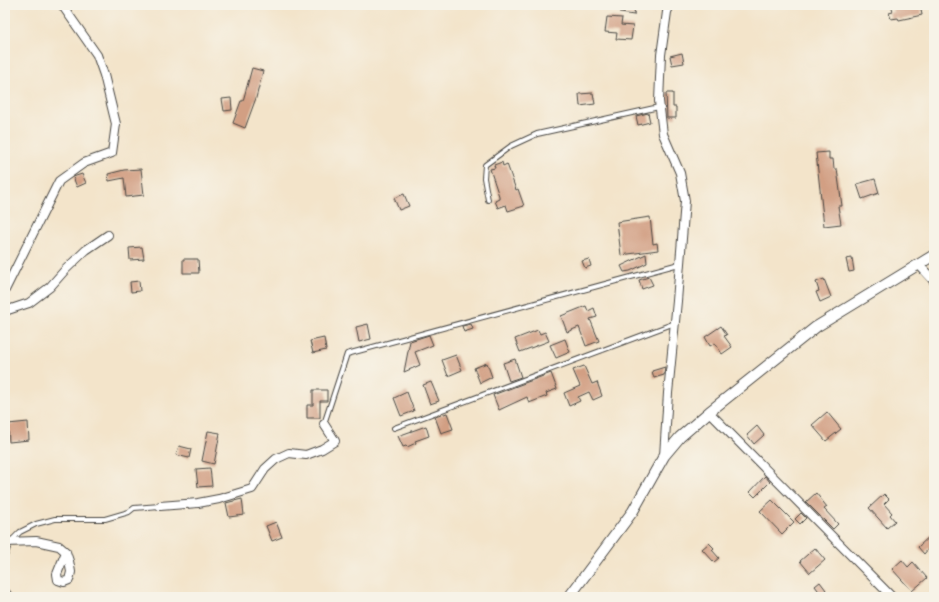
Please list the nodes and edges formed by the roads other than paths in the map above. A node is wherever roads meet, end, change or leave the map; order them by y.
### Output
1 (62, 5) edge
2 (670, 5) edge
3 (659, 107) junction
4 (488, 200) dead end
5 (108, 235) dead end
6 (934, 255) edge
7 (679, 264) junction
8 (919, 265) junction
9 (934, 281) edge
10 (5, 290) edge
11 (5, 311) edge
12 (675, 322) junction
13 (709, 412) junction
14 (324, 424) joint
15 (394, 428) dead end
16 (664, 456) junction
17 (160, 506) joint
18 (7, 542) edge
19 (66, 552) dead end
20 (5, 556) edge
21 (5, 592) edge
22 (9, 597) edge
23 (569, 597) edge
24 (892, 597) edge

1 - 10 street
2 - 3 street
3 - 4 lane
3 - 7 street
5 - 11 street
6 - 8 street
7 - 12 street
7 - 14 lane
8 - 9 street
8 - 13 street
12 - 15 lane
12 - 16 street
13 - 16 street
13 - 24 street
14 - 17 street
16 - 23 street
17 - 18 lane
18 - 19 street
18 - 20 lane
21 - 22 street

